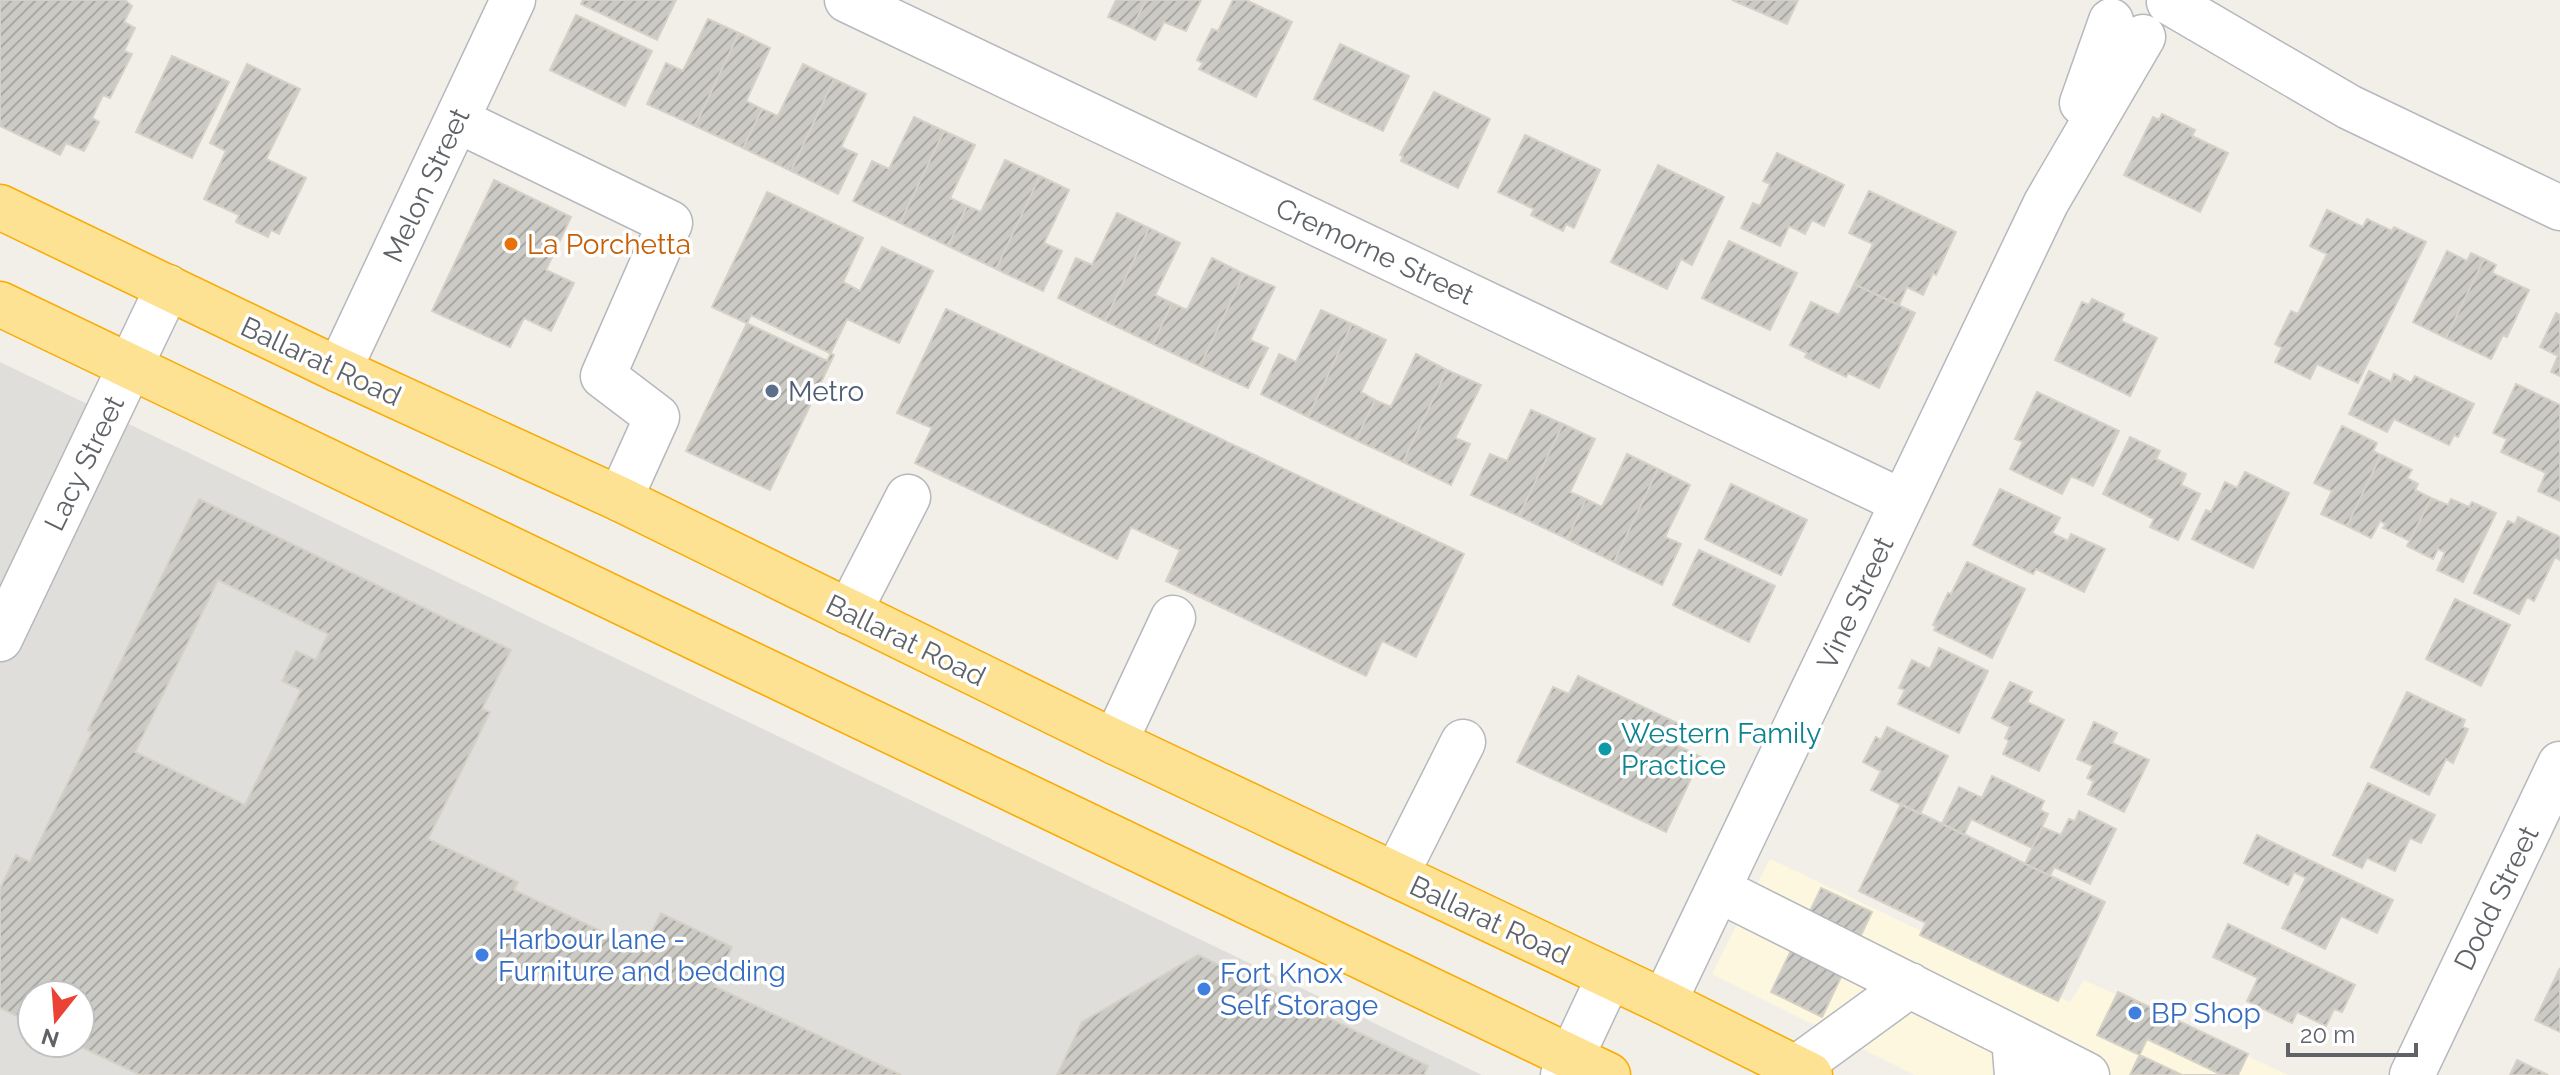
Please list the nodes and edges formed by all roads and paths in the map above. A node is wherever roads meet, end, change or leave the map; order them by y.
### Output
1 (513, 0) edge
2 (847, 0) edge
3 (2131, 13) edge
4 (457, 120) junction
5 (0, 207) edge
6 (2560, 208) edge
7 (168, 287) junction
8 (0, 304) edge
9 (130, 366) junction
10 (339, 370) junction
11 (908, 497) dead end
12 (620, 499) junction
13 (1903, 502) junction
14 (849, 612) junction
15 (1173, 618) dead end
16 (0, 639) edge
17 (1115, 742) junction
18 (1463, 742) dead end
19 (2560, 764) edge
20 (1396, 875) junction
21 (1719, 890) junction
22 (1609, 977) junction
23 (1910, 985) junction
24 (1664, 1002) junction
25 (2015, 1056) edge
26 (1581, 1069) edge
27 (1803, 1072) edge
28 (2087, 1075) edge
29 (2412, 1075) edge

1 - 4 street, Melon Street
2 - 13 street, Cremorne Street
3 - 6 street
3 - 13 street, Vine Street
4 - 10 street, Melon Street
4 - 12 street
5 - 7 highway, Ballarat Road
7 - 9 street, Lacy Street
7 - 10 highway, Ballarat Road
8 - 9 highway
9 - 16 street, Lacy Street
9 - 26 highway
10 - 12 highway, Ballarat Road
11 - 14 street
12 - 14 highway, Ballarat Road
13 - 21 street, Vine Street
14 - 17 highway, Ballarat Road
15 - 17 street
17 - 20 highway, Ballarat Road
18 - 20 street
19 - 29 street, Dodd Street
20 - 22 highway, Ballarat Road
21 - 23 street
21 - 24 street, Vine Street
22 - 24 highway, Ballarat Road
22 - 26 street
23 - 25 street
23 - 27 street
24 - 27 highway, Ballarat Road
25 - 28 street

